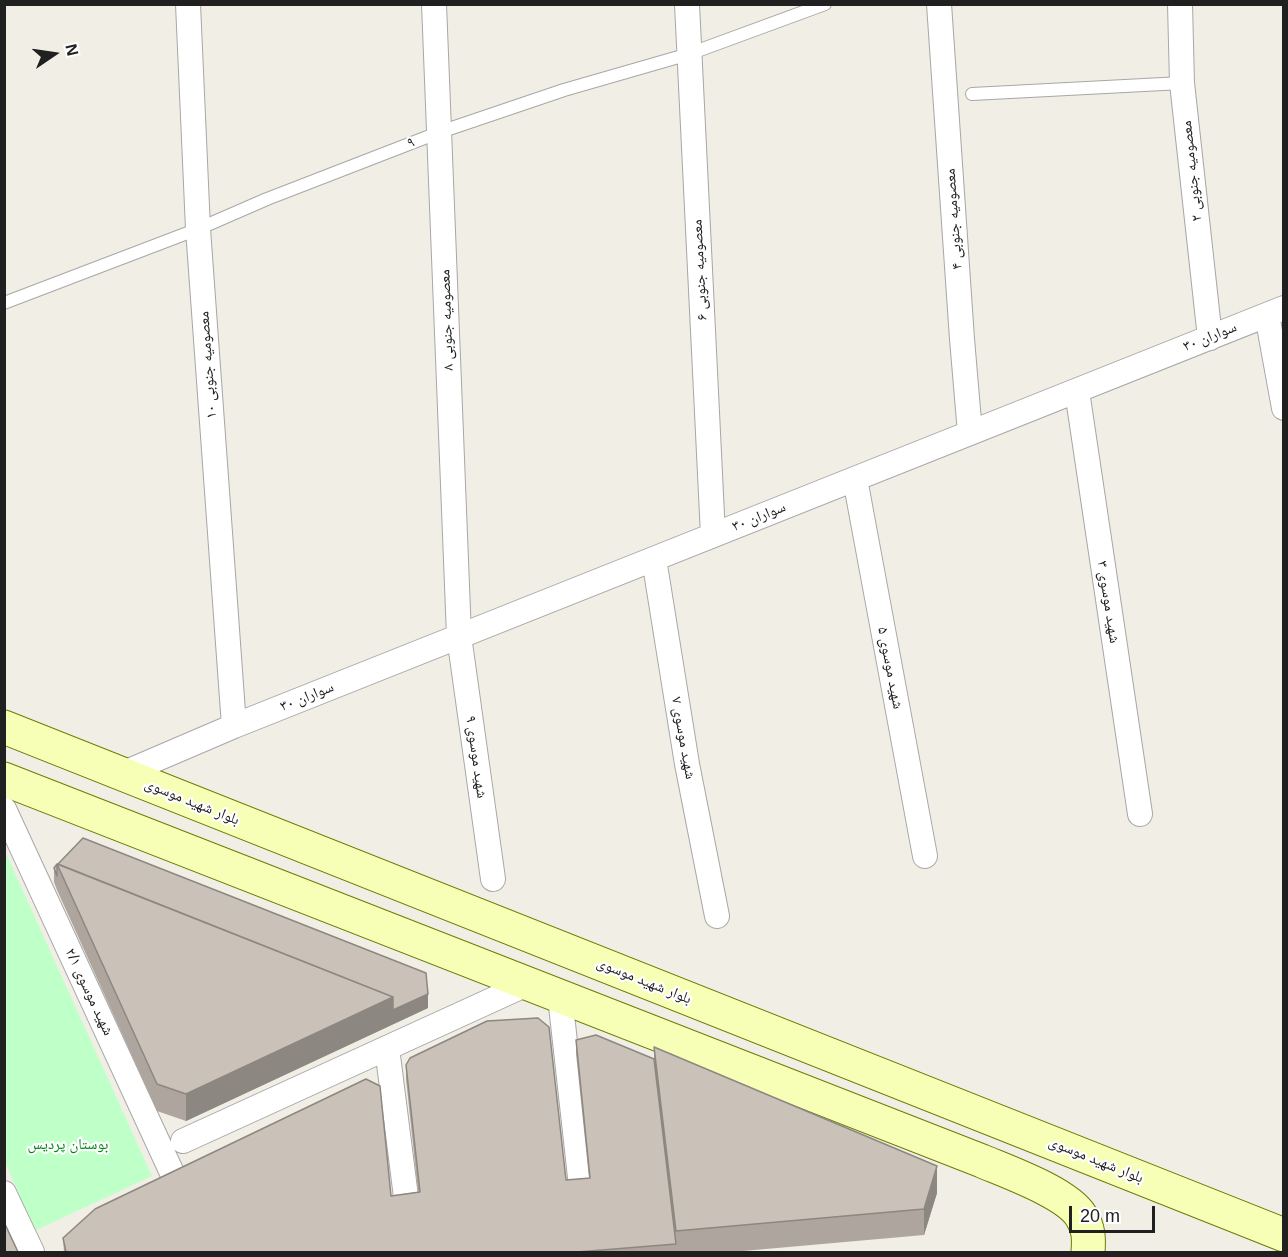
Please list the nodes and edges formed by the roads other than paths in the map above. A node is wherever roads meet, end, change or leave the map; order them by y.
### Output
1 (188, 4) edge
2 (434, 4) edge
3 (687, 4) edge
4 (825, 4) edge
5 (939, 4) edge
6 (1180, 4) edge
7 (689, 54) junction
8 (1182, 83) junction
9 (972, 94) dead end
10 (440, 132) junction
11 (198, 229) junction
12 (4, 303) edge
13 (1275, 312) edge
14 (1210, 338) junction
15 (1077, 391) junction
16 (1284, 408) edge
17 (970, 433) junction
18 (855, 479) junction
19 (713, 535) junction
20 (654, 559) junction
21 (459, 636) junction
22 (234, 726) junction
23 (4, 727) edge
24 (122, 774) junction
25 (4, 779) edge
26 (4, 809) edge
27 (1140, 814) dead end
28 (234, 819) junction
29 (925, 856) dead end
30 (223, 865) junction
31 (493, 879) dead end
32 (717, 916) dead end
33 (527, 984) junction
34 (560, 997) junction
35 (387, 1048) junction
36 (183, 1141) dead end
37 (173, 1175) edge
38 (581, 1186) edge
39 (4, 1193) edge
40 (406, 1197) edge
41 (1284, 1235) edge
42 (32, 1252) edge
43 (1088, 1252) edge

1 - 11 street, معصومیه جنوبی ۱۰
2 - 10 street, معصومیه جنوبی ۸
3 - 7 street, معصومیه جنوبی ۶
4 - 7 lane, ۹
5 - 17 street, معصومیه جنوبی ۴
6 - 8 street, معصومیه جنوبی ۲
7 - 10 lane, ۹
7 - 19 street, معصومیه جنوبی ۶
8 - 9 lane
8 - 14 street, معصومیه جنوبی ۲
10 - 11 lane, ۹
10 - 21 street, معصومیه جنوبی ۸
11 - 12 lane, ۹
11 - 22 street, معصومیه جنوبی ۱۰
13 - 14 street, سواران ۳۰
13 - 16 street
14 - 15 street, سواران ۳۰
15 - 17 street, سواران ۳۰
15 - 27 street, شهید موسوی ۳
17 - 18 street, سواران ۳۰
18 - 19 street, سواران ۳۰
18 - 29 street, شهید موسوی ۵
19 - 20 street, سواران ۳۰
20 - 21 street, سواران ۳۰
20 - 32 street, شهید موسوی ۷
21 - 22 street, سواران ۳۰
21 - 31 street, شهید موسوی ۹
22 - 24 street, سواران ۳۰
23 - 24 main road, بلوار شهید موسوی
24 - 28 main road, بلوار شهید موسوی
25 - 30 main road
26 - 37 street, شهید موسوی ۲/۱
28 - 30 main road
28 - 41 main road, بلوار شهید موسوی
30 - 33 main road
33 - 34 main road
33 - 35 street
34 - 38 street
34 - 43 main road
35 - 36 street
35 - 40 street
39 - 42 street

